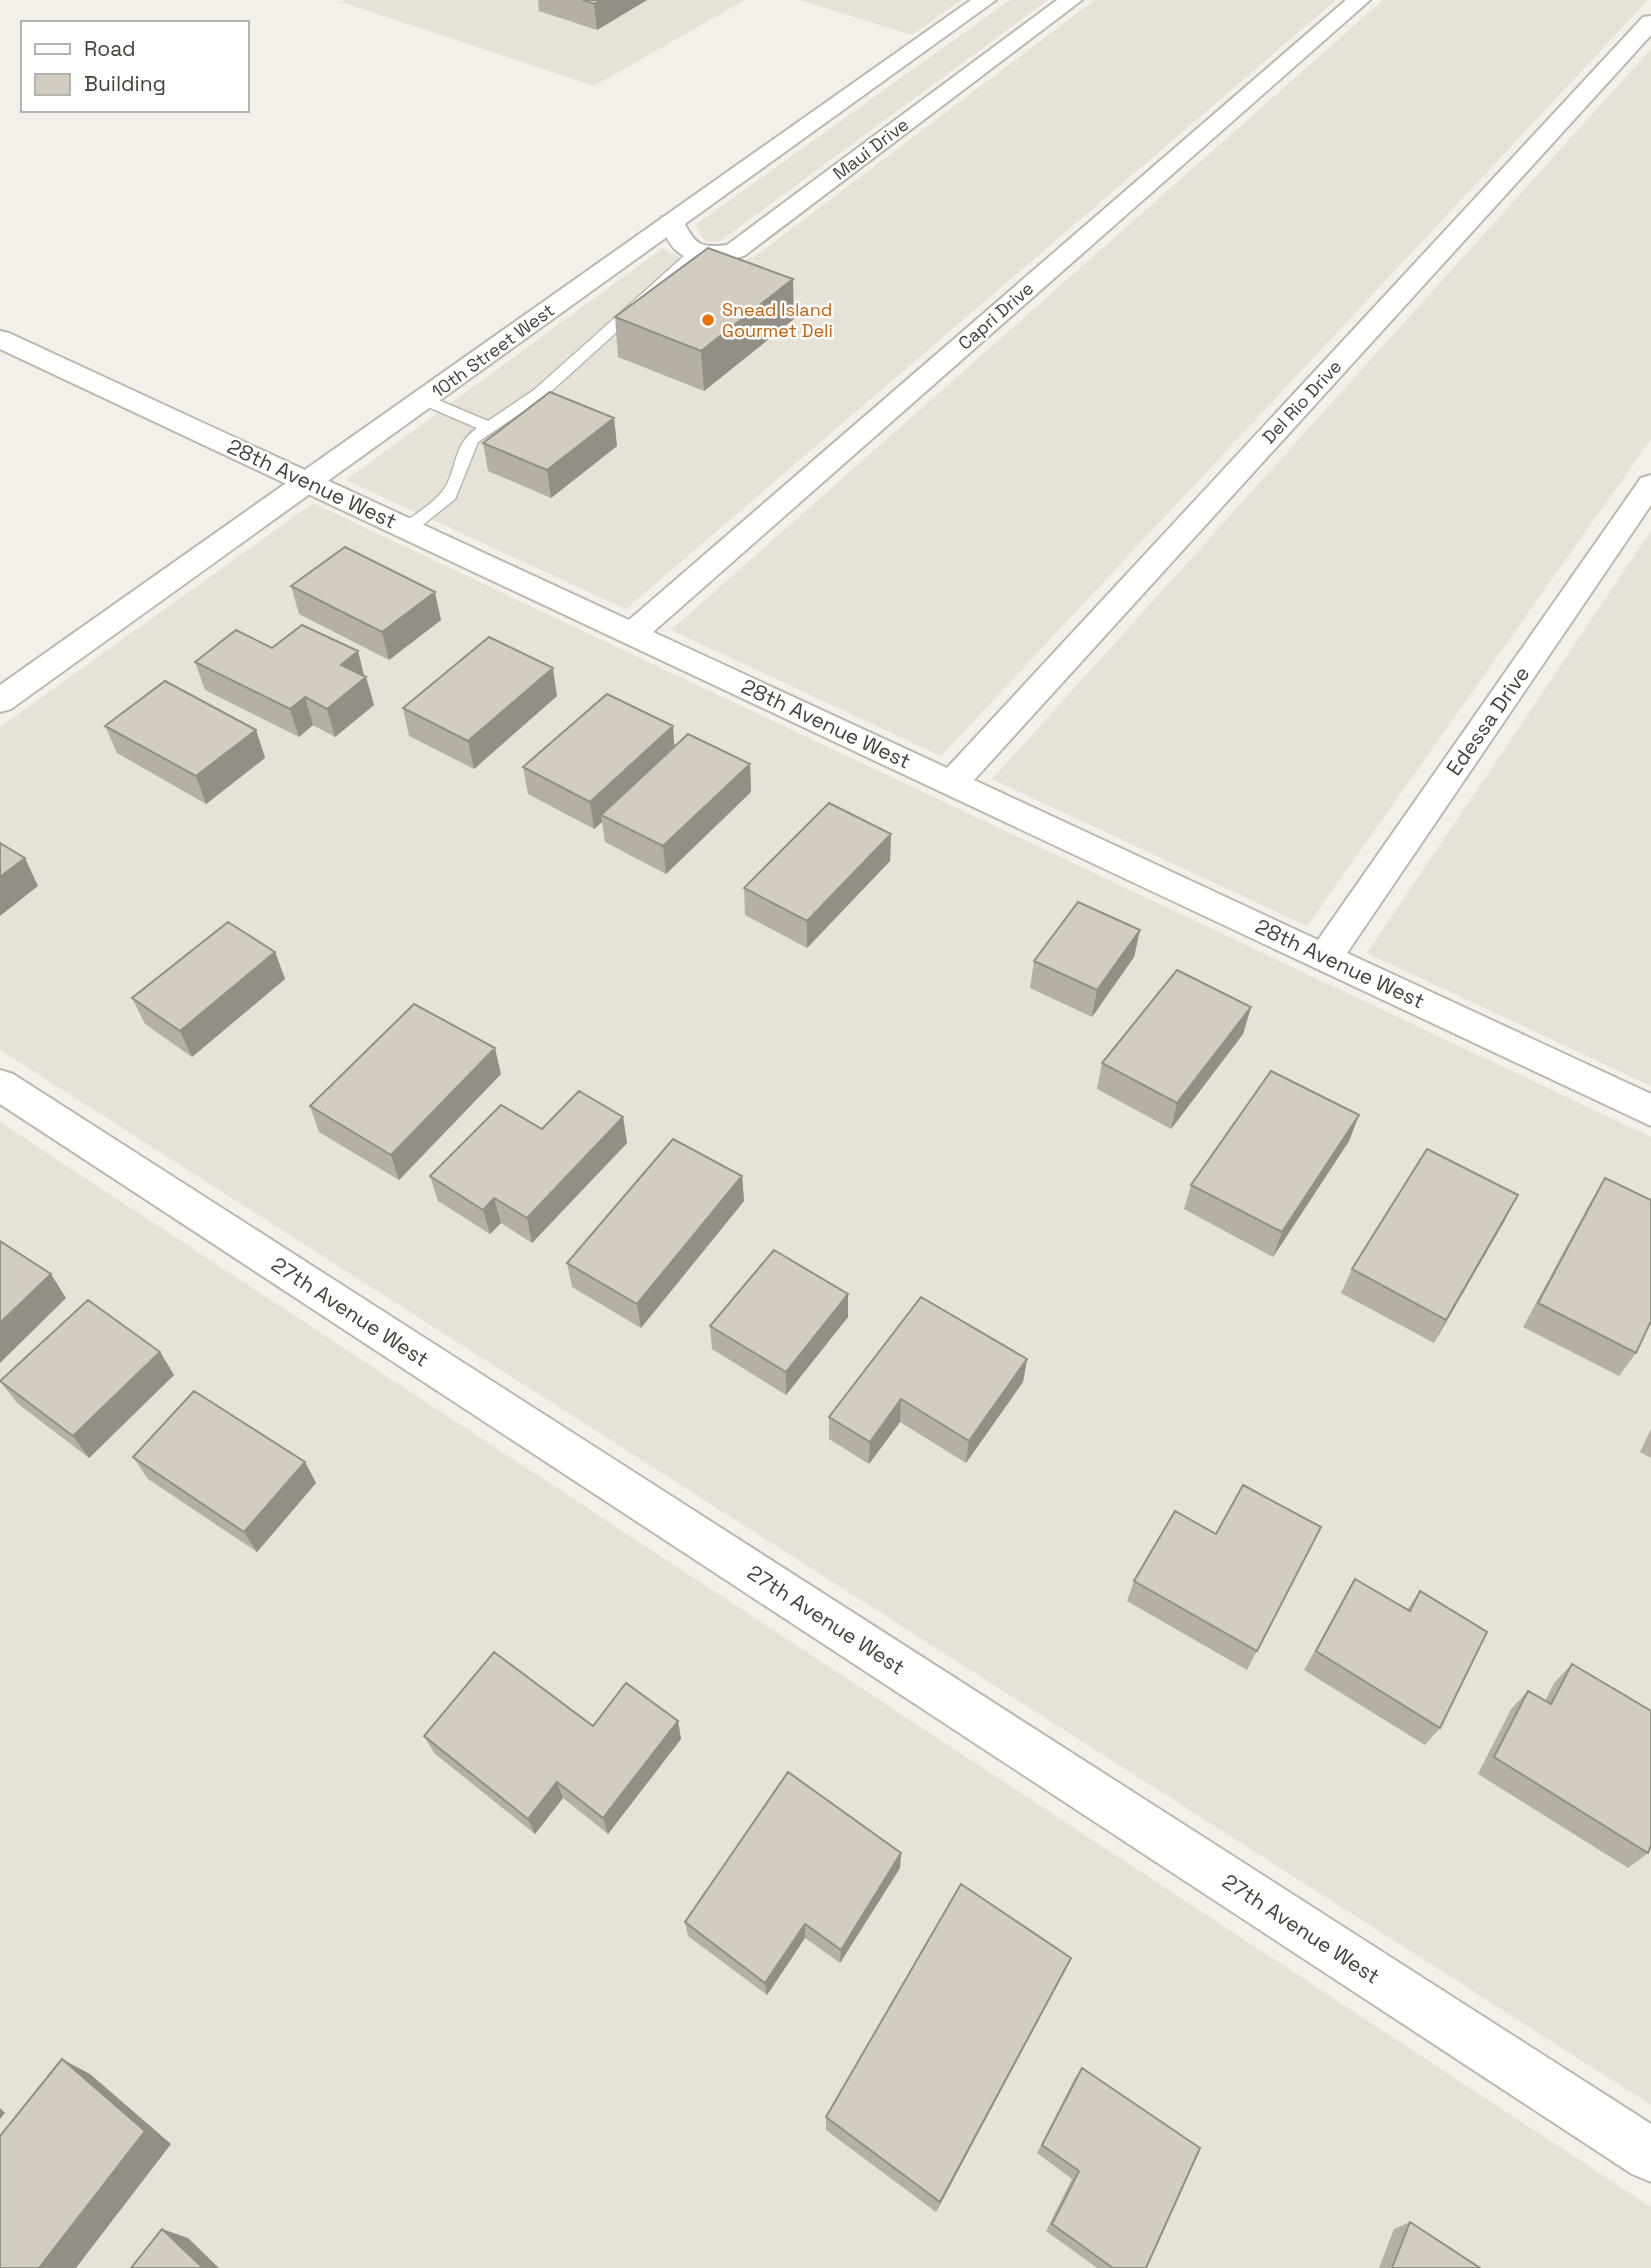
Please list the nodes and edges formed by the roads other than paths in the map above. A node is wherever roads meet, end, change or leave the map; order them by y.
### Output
1 (985, 0) edge
2 (1071, 0) edge
3 (1359, 0) edge
4 (1651, 22) edge
5 (671, 222) junction
6 (698, 251) junction
7 (0, 339) edge
8 (425, 400) junction
9 (489, 427) junction
10 (310, 482) junction
11 (1651, 484) edge
12 (408, 528) junction
13 (633, 633) junction
14 (0, 701) edge
15 (953, 783) junction
16 (1325, 957) junction
17 (0, 1085) edge
18 (1651, 1111) edge
19 (1651, 2155) edge

1 - 5 street, 10th Street West
2 - 6 street, Maui Drive
3 - 13 street, Capri Drive
4 - 15 street, Del Rio Drive
5 - 6 street
5 - 8 street, 10th Street West
6 - 9 lane
7 - 10 street, 28th Avenue West
8 - 9 lane
8 - 10 street, 10th Street West
9 - 12 lane
10 - 12 street, 28th Avenue West
10 - 14 street, 10th Street West
11 - 16 street, Edessa Drive
12 - 13 street, 28th Avenue West
13 - 15 street, 28th Avenue West
15 - 16 street, 28th Avenue West
16 - 18 street, 28th Avenue West
17 - 19 street, 27th Avenue West

